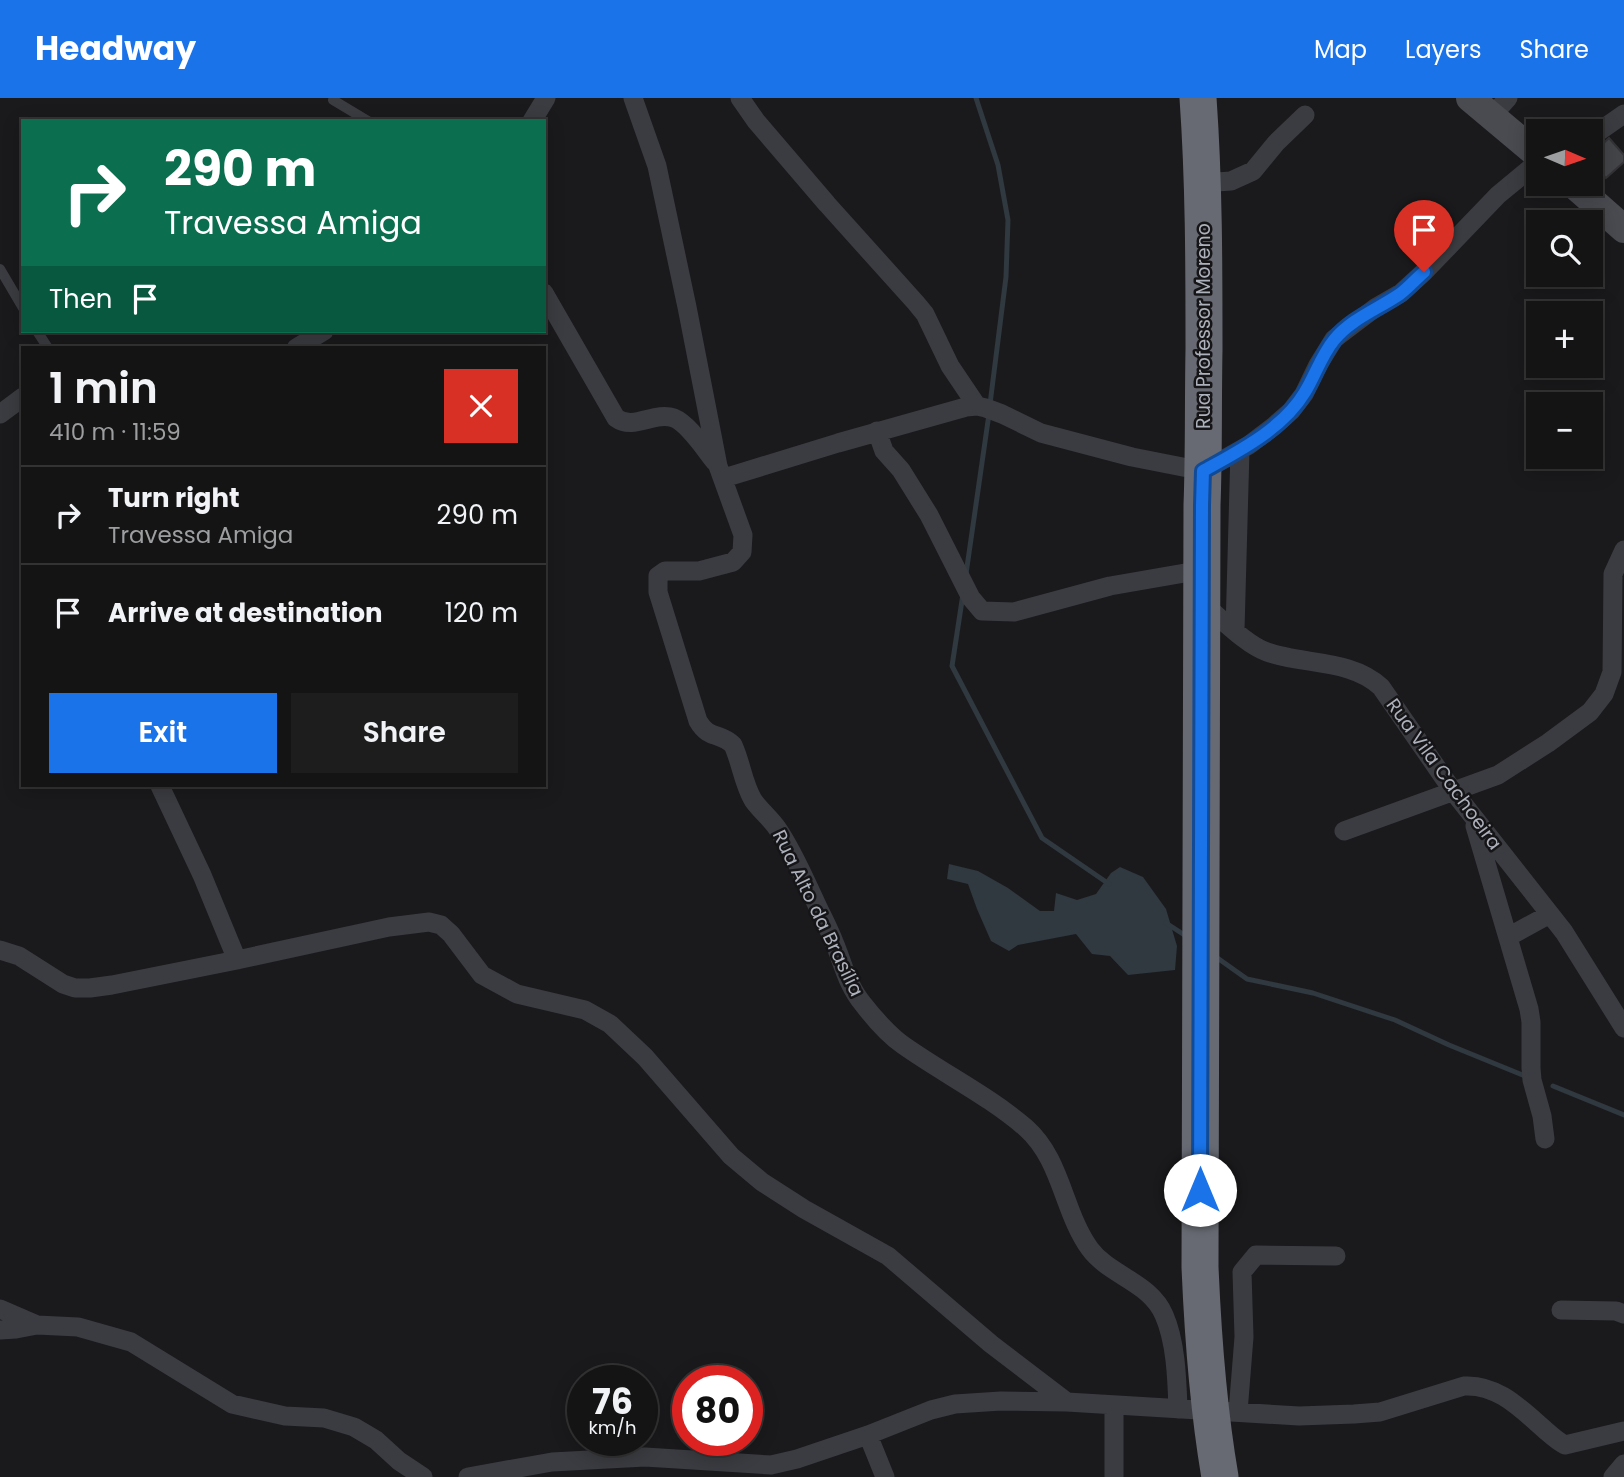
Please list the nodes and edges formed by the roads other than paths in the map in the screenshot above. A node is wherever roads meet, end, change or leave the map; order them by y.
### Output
1 (547, 98) edge
2 (633, 98) edge
3 (740, 98) edge
4 (1198, 98) edge
5 (1470, 98) edge
6 (332, 100) dead end
7 (1499, 107) edge
8 (1624, 114) edge
9 (1305, 115) dead end
10 (365, 119) edge
11 (533, 119) edge
12 (1603, 129) edge
13 (1526, 140) edge
14 (1526, 172) edge
15 (1202, 183) junction
16 (1587, 196) edge
17 (1624, 229) edge
18 (0, 270) edge
19 (546, 296) edge
20 (21, 305) edge
21 (321, 333) edge
22 (299, 346) edge
23 (21, 398) edge
24 (976, 406) junction
25 (0, 414) edge
26 (877, 431) junction
27 (1240, 450) junction
28 (1203, 471) junction
29 (721, 472) junction
30 (1624, 550) edge
31 (1202, 586) junction
32 (1235, 630) junction
33 (160, 787) edge
34 (1453, 791) junction
35 (1472, 815) junction
36 (1344, 831) dead end
37 (1550, 914) junction
38 (1508, 937) junction
39 (0, 950) edge
40 (237, 960) junction
41 (1624, 1028) edge
42 (1545, 1139) dead end
43 (1336, 1256) dead end
44 (0, 1309) edge
45 (1561, 1310) dead end
46 (1624, 1314) edge
47 (37, 1325) junction
48 (0, 1330) edge
49 (1067, 1402) junction
50 (1114, 1405) junction
51 (1208, 1410) junction
52 (1624, 1431) edge
53 (868, 1434) junction
54 (1624, 1464) edge
55 (423, 1477) edge
56 (468, 1477) edge
57 (885, 1477) edge
58 (1114, 1477) edge
59 (1220, 1477) edge
60 (1613, 1477) edge

1 - 11 street
2 - 29 street
3 - 24 street
4 - 15 highway, Rua Professor Moreno
5 - 7 street
6 - 10 lane
7 - 13 street
8 - 12 street
9 - 15 street
14 - 27 street
15 - 28 highway, Rua Professor Moreno
16 - 17 street
18 - 20 lane
19 - 29 street
21 - 22 street
23 - 25 street
24 - 26 street
24 - 28 street
26 - 29 street
26 - 31 street
27 - 28 street
27 - 32 street
28 - 31 highway, Rua Professor Moreno
29 - 51 street, Rua Alto da Brasília
30 - 34 street
31 - 32 street, Rua Vila Cachoeira
31 - 51 highway, Rua Professor Moreno
32 - 34 street, Rua Vila Cachoeira
33 - 40 street
34 - 35 street, Rua Vila Cachoeira
34 - 36 street
35 - 37 street, Rua Vila Cachoeira
35 - 38 street
37 - 38 street
37 - 41 street, Rua Vila Cachoeira
38 - 42 street
39 - 40 street
40 - 49 street
43 - 51 street
44 - 47 street
45 - 46 street
47 - 48 street
47 - 55 street
49 - 50 street
49 - 53 street
50 - 51 street
50 - 58 street
51 - 52 street
51 - 59 highway, Rua Professor Moreno
53 - 56 street
53 - 57 street
54 - 60 street

